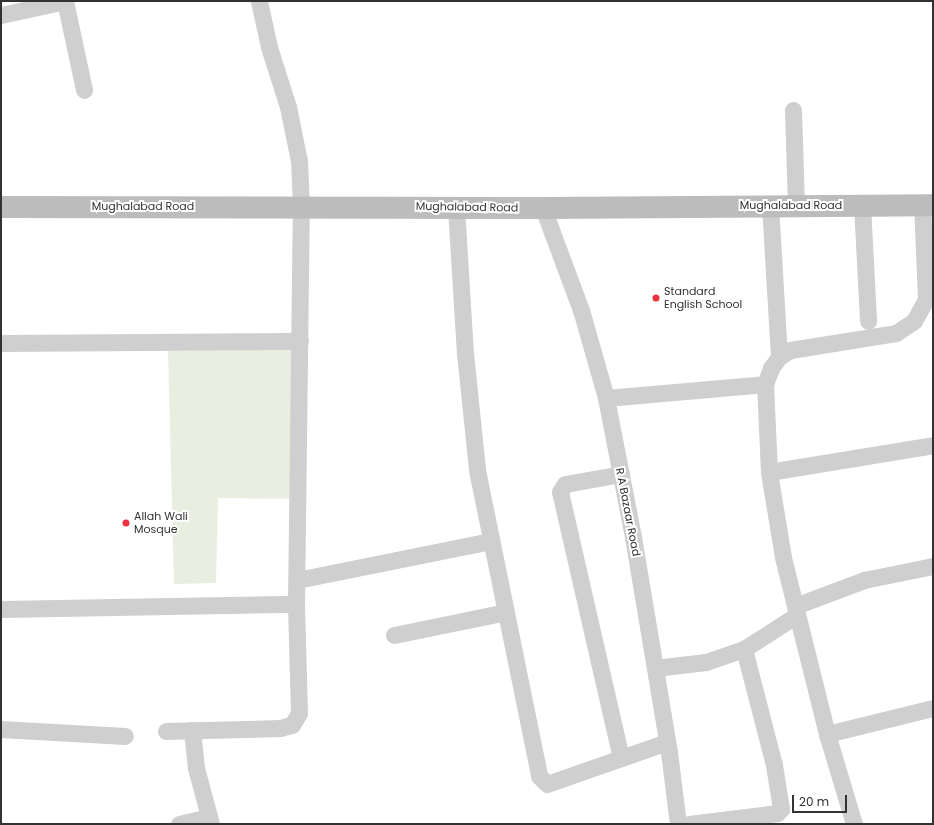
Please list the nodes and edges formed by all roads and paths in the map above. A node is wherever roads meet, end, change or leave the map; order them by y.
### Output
1 (65, 1) edge
2 (259, 1) edge
3 (1, 15) edge
4 (84, 90) dead end
5 (793, 110) dead end
6 (796, 204) junction
7 (770, 205) junction
8 (862, 205) junction
9 (927, 205) edge
10 (301, 206) junction
11 (1, 207) edge
12 (456, 207) junction
13 (543, 208) junction
14 (926, 299) junction
15 (933, 316) edge
16 (868, 321) dead end
17 (300, 341) junction
18 (1, 343) edge
19 (779, 357) junction
20 (766, 384) junction
21 (606, 398) junction
22 (933, 445) edge
23 (770, 472) junction
24 (621, 474) junction
25 (490, 541) junction
26 (933, 566) edge
27 (297, 580) junction
28 (296, 604) junction
29 (1, 609) edge
30 (796, 611) junction
31 (506, 612) junction
32 (394, 635) dead end
33 (744, 649) junction
34 (655, 668) junction
35 (933, 708) edge
36 (1, 729) edge
37 (192, 730) junction
38 (166, 731) dead end
39 (827, 734) junction
40 (125, 736) dead end
41 (667, 742) junction
42 (621, 758) junction
43 (771, 819) edge
44 (210, 820) edge
45 (179, 824) edge
46 (678, 824) edge
47 (689, 824) edge
48 (854, 824) edge

1 - 3 street
1 - 4 street
2 - 10 street
5 - 6 street
6 - 7 street, Mughalabad Road
6 - 8 street, Mughalabad Road
7 - 13 street, Mughalabad Road
7 - 19 street
8 - 9 street, Mughalabad Road
8 - 16 street
9 - 14 street
10 - 11 street, Mughalabad Road
10 - 12 street, Mughalabad Road
10 - 17 street
12 - 13 street, Mughalabad Road
12 - 25 street
13 - 21 street, R A Bazaar Road
14 - 15 street
14 - 19 street
17 - 18 street
17 - 27 street
19 - 20 street
20 - 21 street
20 - 23 street
21 - 24 street, R A Bazaar Road
22 - 23 street
23 - 30 street
24 - 34 street, R A Bazaar Road
24 - 42 street
25 - 27 street
25 - 31 street
26 - 30 street
27 - 28 street
28 - 29 street
28 - 37 street
30 - 33 street
30 - 39 street
31 - 32 street
31 - 42 street
33 - 34 street
33 - 43 street
34 - 41 street, R A Bazaar Road
35 - 39 street
36 - 40 street
37 - 38 street
37 - 44 street
39 - 48 street
41 - 42 street
41 - 46 street, R A Bazaar Road
43 - 47 street
44 - 45 street

